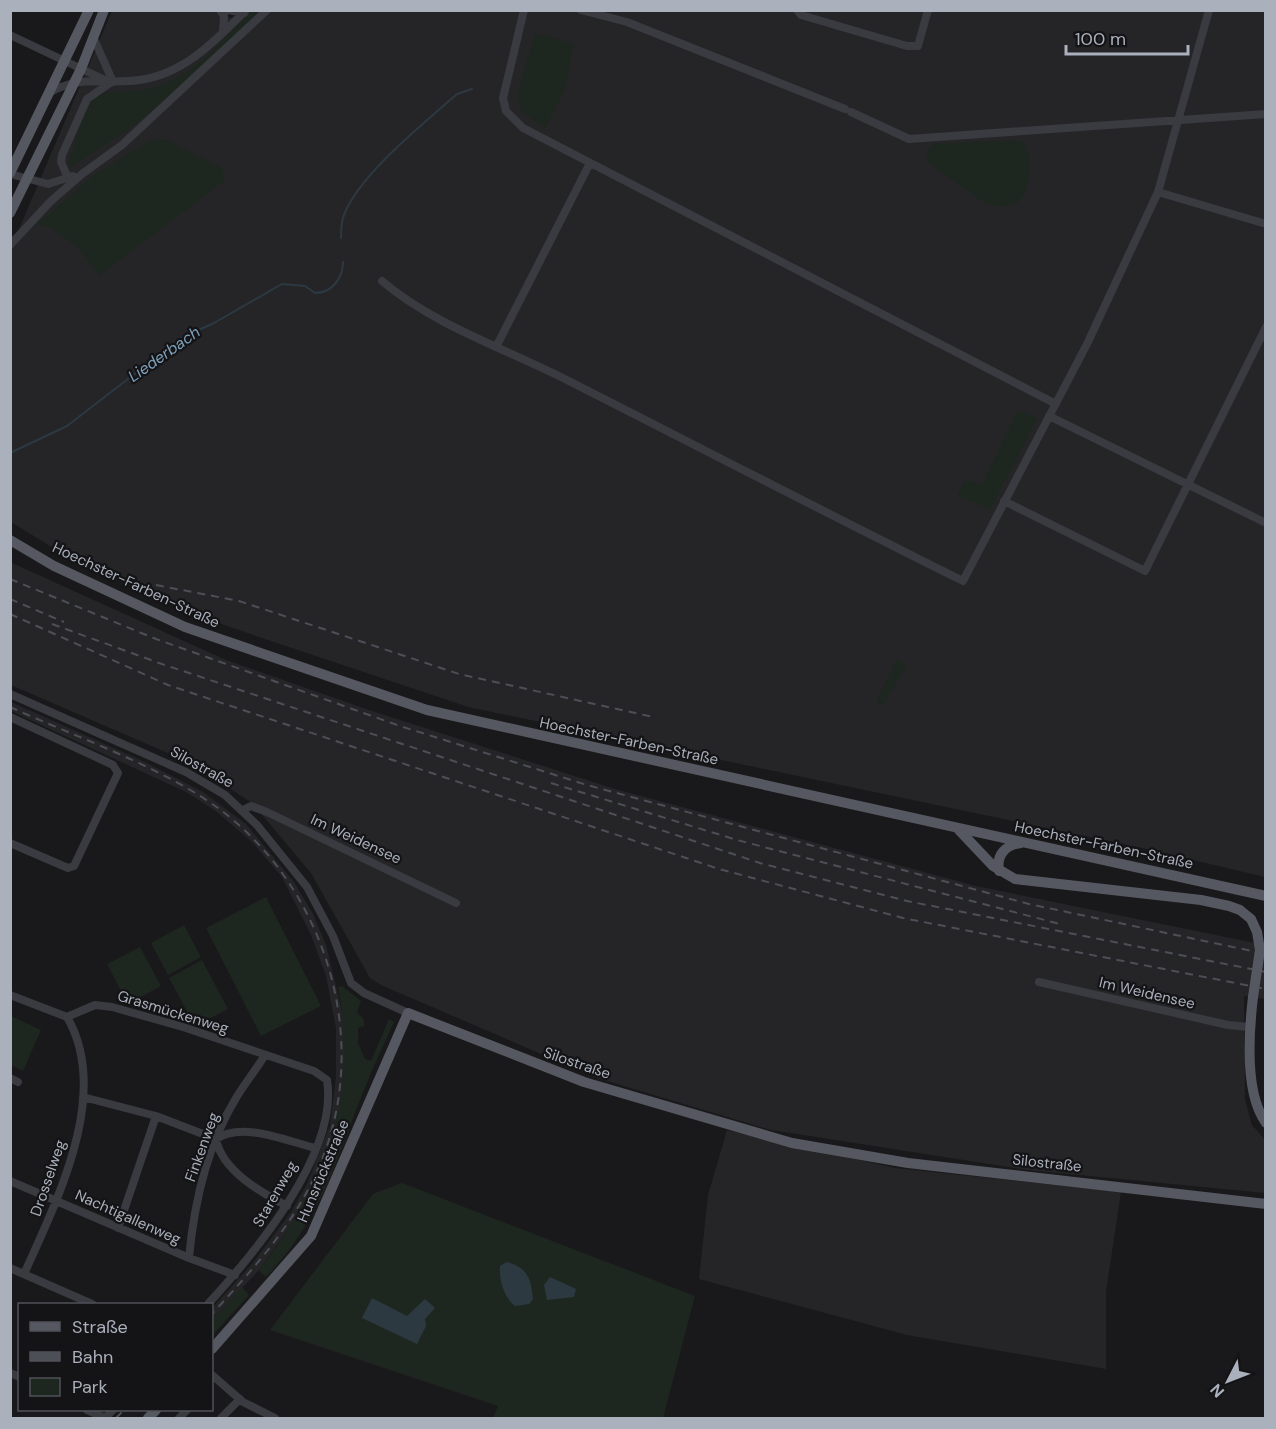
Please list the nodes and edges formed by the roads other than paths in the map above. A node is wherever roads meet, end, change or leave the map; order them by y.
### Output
1 (89, 10) edge
2 (104, 10) edge
3 (220, 10) edge
4 (228, 10) edge
5 (267, 10) edge
6 (524, 10) edge
7 (581, 10) edge
8 (797, 10) edge
9 (928, 10) edge
10 (1209, 10) edge
11 (245, 12) edge
12 (223, 32) junction
13 (10, 35) edge
14 (94, 39) junction
15 (66, 61) junction
16 (81, 69) junction
17 (70, 82) junction
18 (113, 82) junction
19 (49, 93) junction
20 (1266, 114) edge
21 (1179, 122) junction
22 (590, 163) junction
23 (10, 174) edge
24 (82, 174) junction
25 (68, 177) junction
26 (26, 180) junction
27 (1158, 192) junction
28 (10, 213) edge
29 (1266, 224) edge
30 (10, 246) edge
31 (382, 281) dead end
32 (1266, 327) edge
33 (496, 347) junction
34 (1056, 404) junction
35 (1049, 416) junction
36 (1187, 484) junction
37 (1004, 501) junction
38 (1266, 523) edge
39 (10, 540) edge
40 (10, 694) edge
41 (10, 717) edge
42 (243, 810) junction
43 (957, 828) junction
44 (1023, 842) junction
45 (10, 843) edge
46 (999, 871) junction
47 (1266, 896) edge
48 (456, 903) dead end
49 (1263, 937) edge
50 (1039, 982) dead end
51 (10, 994) edge
52 (408, 1012) junction
53 (67, 1017) junction
54 (1249, 1028) junction
55 (265, 1055) junction
56 (327, 1080) joint
57 (83, 1097) junction
58 (156, 1116) junction
59 (1266, 1122) edge
60 (216, 1139) junction
61 (315, 1148) junction
62 (10, 1181) edge
63 (57, 1200) junction
64 (1266, 1204) edge
65 (287, 1206) junction
66 (118, 1228) junction
67 (189, 1258) junction
68 (10, 1268) edge
69 (24, 1274) junction
70 (235, 1275) junction
71 (88, 1303) edge
72 (210, 1303) edge
73 (213, 1348) edge
74 (213, 1379) edge
75 (240, 1400) junction
76 (89, 1411) edge
77 (262, 1416) edge
78 (105, 1418) edge
79 (221, 1419) edge
80 (275, 1419) edge

1 - 15 main road
2 - 14 main road
3 - 12 street
4 - 11 street
5 - 24 street
6 - 22 street
7 - 21 street
8 - 9 street
10 - 21 street
11 - 12 street
12 - 18 street
13 - 15 street
14 - 16 main road
14 - 18 street
15 - 16 street
15 - 17 street
15 - 19 main road
16 - 17 main road
16 - 18 street
17 - 18 street
17 - 19 street
17 - 26 main road
18 - 25 street
19 - 23 main road
20 - 21 street
21 - 27 street
22 - 33 street
22 - 34 street
23 - 26 street
24 - 25 street
24 - 30 street
25 - 26 street
26 - 28 main road
27 - 29 street
27 - 34 street
31 - 33 street
32 - 36 street
33 - 37 street
34 - 35 street
35 - 36 street
35 - 37 street
36 - 37 street
36 - 38 street
39 - 43 main road, Hoechster-Farben-Straße
40 - 42 street, Silostraße
41 - 45 street
42 - 48 street, Im Weidensee
42 - 52 street, Silostraße
43 - 44 main road, Hoechster-Farben-Straße
43 - 46 main road
44 - 46 main road
44 - 47 main road, Hoechster-Farben-Straße
46 - 49 main road
49 - 54 main road, bridge
50 - 54 street, Im Weidensee
51 - 53 street
52 - 64 main road, Silostraße
52 - 73 main road, Hunsrückstraße
53 - 55 street, Grasmückenweg
53 - 57 street, Drosselweg
54 - 59 main road
55 - 56 street, Grasmückenweg
55 - 60 street, Finkenweg
56 - 61 street, Starenweg
57 - 58 street
57 - 63 street, Drosselweg
58 - 60 street
58 - 66 street
60 - 61 street
60 - 65 street
60 - 67 street, Finkenweg
61 - 65 street, Starenweg
62 - 63 street, Nachtigallenweg
63 - 66 street, Nachtigallenweg
63 - 69 street, Drosselweg
65 - 70 street, Starenweg
66 - 67 street, Nachtigallenweg
67 - 70 street, Nachtigallenweg
68 - 69 street
69 - 71 street
70 - 72 street, Starenweg
74 - 75 street
75 - 77 street
75 - 79 street
76 - 78 street
77 - 80 street

